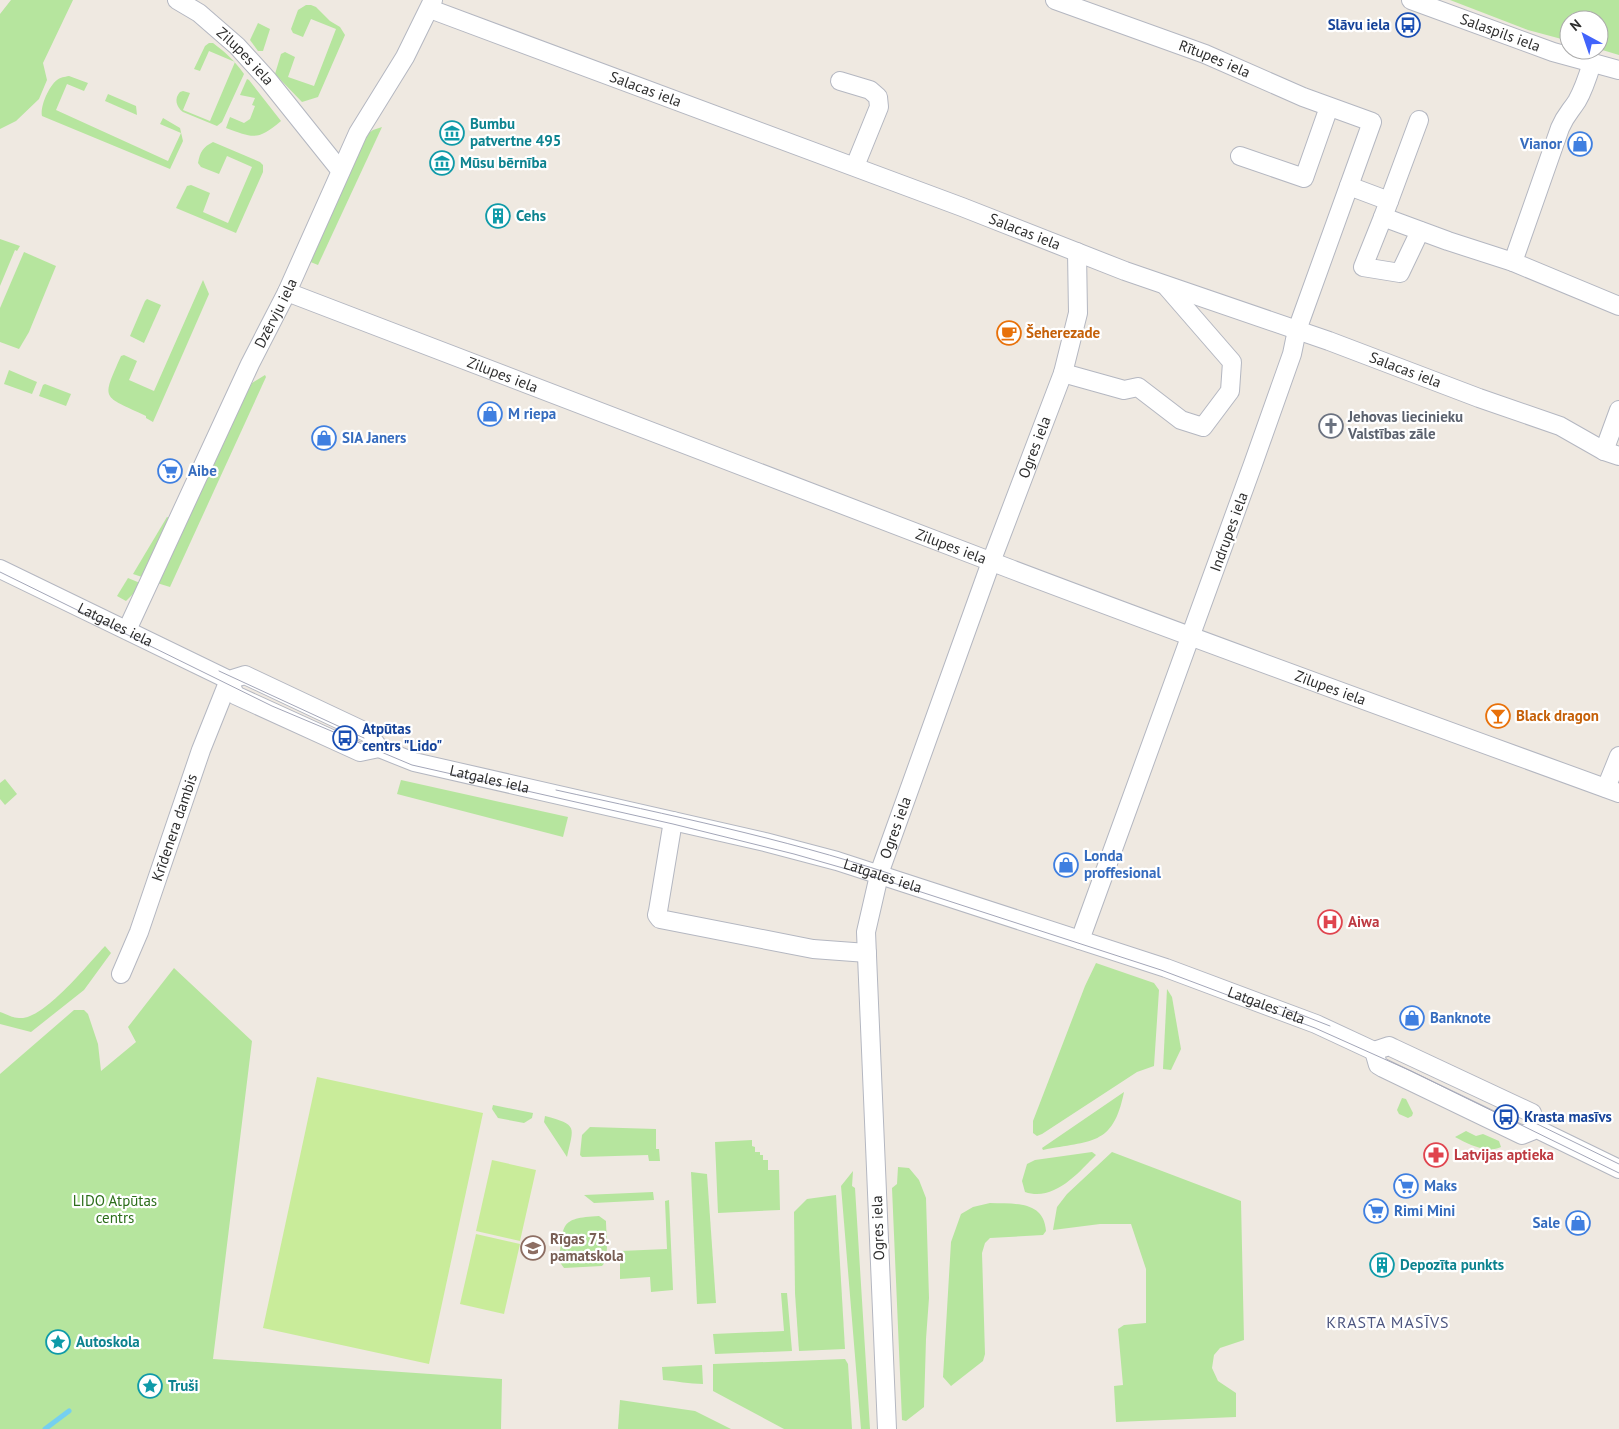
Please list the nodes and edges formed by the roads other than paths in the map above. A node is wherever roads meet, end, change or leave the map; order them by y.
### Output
1 (177, 0) edge
2 (1055, 0) edge
3 (1412, 0) edge
4 (431, 4) edge
5 (1592, 63) junction
6 (1619, 70) edge
7 (840, 81) dead end
8 (1329, 106) junction
9 (1419, 120) dead end
10 (1372, 122) joint
11 (1240, 156) dead end
12 (854, 166) junction
13 (340, 170) junction
14 (1349, 186) junction
15 (1386, 209) junction
16 (1420, 231) junction
17 (1077, 252) junction
18 (1513, 262) junction
19 (1165, 285) junction
20 (287, 292) junction
21 (1619, 306) edge
22 (1297, 330) junction
23 (1063, 373) junction
24 (1619, 410) edge
25 (1611, 454) edge
26 (991, 562) junction
27 (0, 569) edge
28 (126, 630) junction
29 (1191, 636) junction
30 (229, 680) junction
31 (1619, 756) edge
32 (1613, 791) edge
33 (673, 821) junction
34 (879, 874) junction
35 (1080, 940) junction
36 (868, 953) junction
37 (121, 974) dead end
38 (1374, 1051) junction
39 (1537, 1129) junction
40 (1619, 1169) edge
41 (887, 1429) edge

1 - 13 street, Zilupes iela
2 - 8 street, Rītupes iela
3 - 5 street, Salaspils iela
4 - 12 street, Salacas iela
4 - 13 street, Dzērvju iela
5 - 6 street, Salaspils iela
5 - 18 street
7 - 12 street
8 - 10 street, Rītupes iela
8 - 11 street
9 - 15 street
10 - 14 street, Indrupes iela
12 - 17 street, Salacas iela
13 - 20 street, Dzērvju iela
14 - 15 street
14 - 22 street, Indrupes iela
15 - 16 street
15 - 16 street
16 - 18 street
17 - 19 street, Salacas iela
17 - 23 street, Ogres iela
18 - 21 street
19 - 22 street, Salacas iela
19 - 23 street
20 - 26 street, Zilupes iela
20 - 28 street, Dzērvju iela
22 - 25 street, Salacas iela
22 - 29 street, Indrupes iela
23 - 26 street, Ogres iela
24 - 25 street
26 - 29 street, Zilupes iela
26 - 34 street, Ogres iela
27 - 28 street, Latgales iela
28 - 30 street, Latgales iela
29 - 32 street, Zilupes iela
29 - 35 street, Indrupes iela
30 - 33 street, Latgales iela
30 - 37 street, Krīdenera dambis
31 - 32 street
33 - 34 street, Latgales iela
33 - 36 street
34 - 35 street, Latgales iela
34 - 36 street, Ogres iela
35 - 38 street, Latgales iela
36 - 41 street, Ogres iela
38 - 39 street, Latgales iela
38 - 39 street, Latgales iela
39 - 40 street

